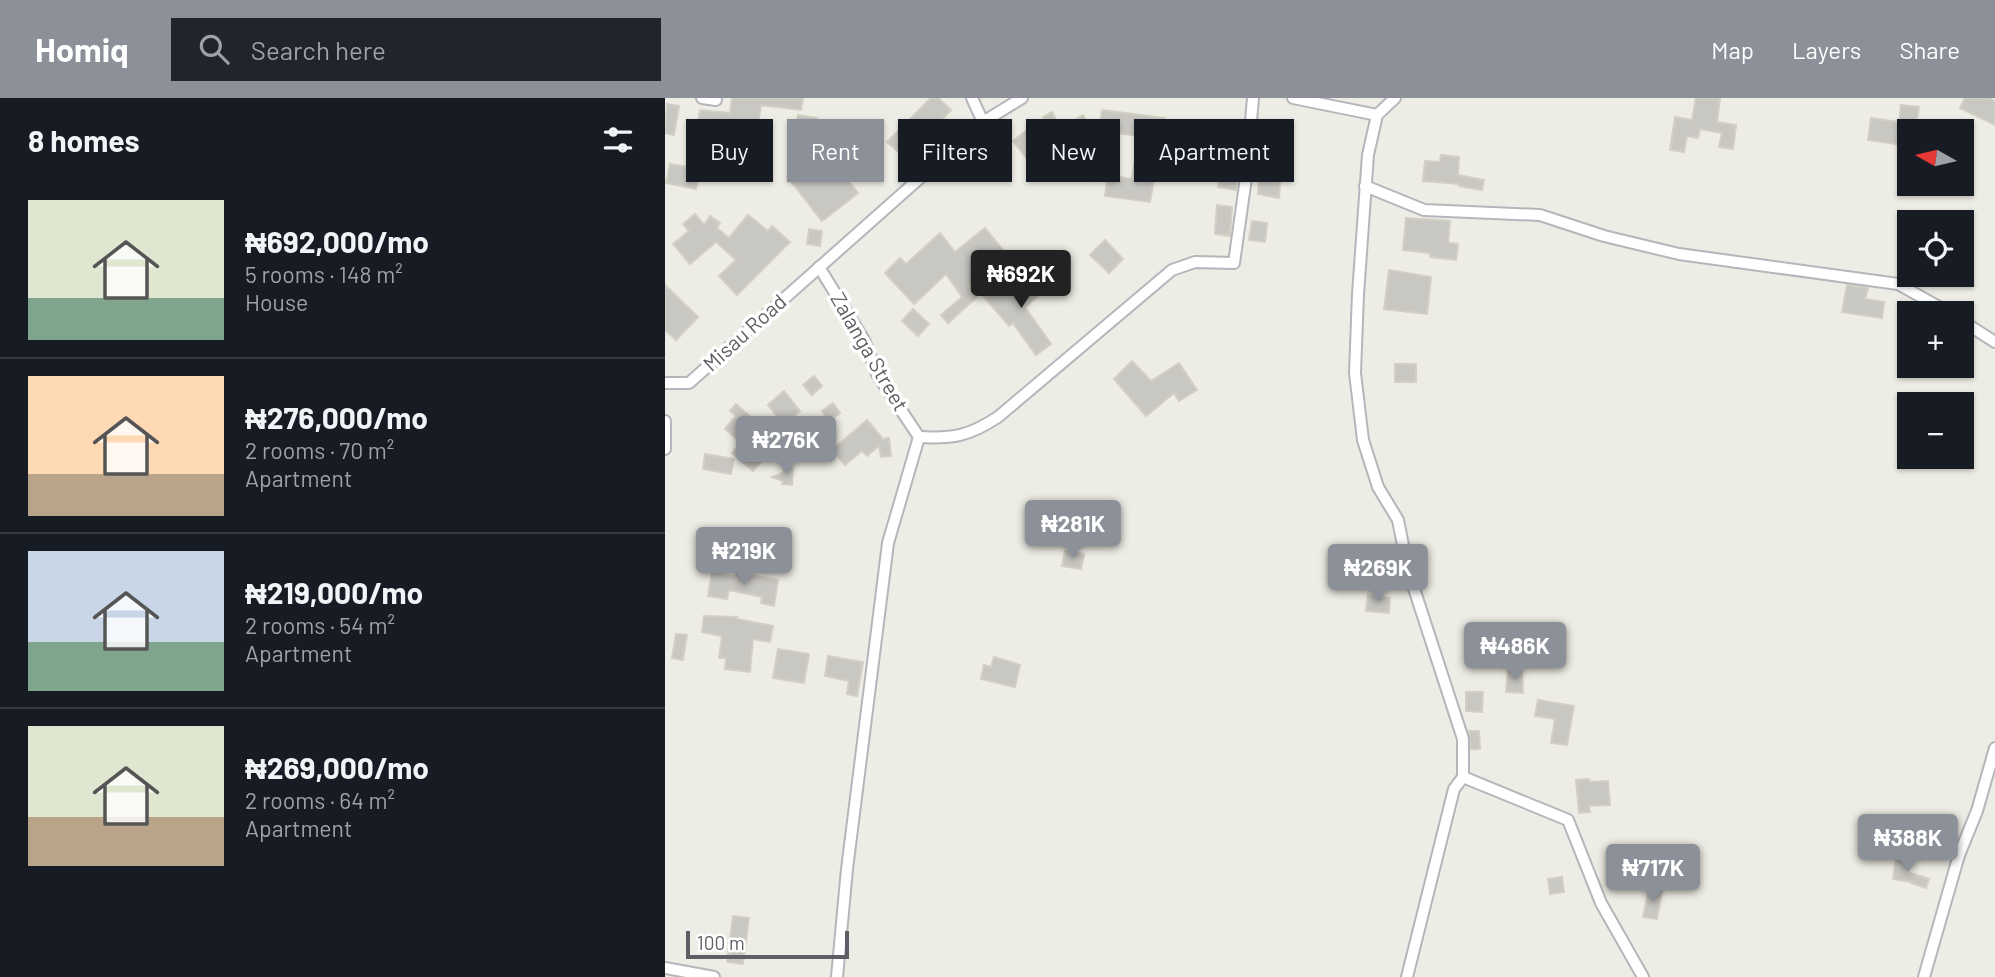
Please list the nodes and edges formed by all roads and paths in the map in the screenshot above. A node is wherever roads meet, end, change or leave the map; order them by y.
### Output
1 (702, 98) edge
2 (972, 98) edge
3 (1022, 98) edge
4 (1253, 98) edge
5 (1293, 98) edge
6 (1395, 98) edge
7 (716, 100) dead end
8 (1377, 115) junction
9 (981, 119) edge
10 (987, 119) edge
11 (915, 182) edge
12 (1365, 186) junction
13 (819, 267) junction
14 (1928, 301) edge
15 (1974, 329) edge
16 (1995, 342) edge
17 (665, 383) edge
18 (665, 421) edge
19 (919, 437) junction
20 (665, 449) edge
21 (1995, 748) edge
22 (1463, 777) junction
23 (665, 968) edge
24 (714, 977) edge
25 (838, 977) edge
26 (1408, 977) edge
27 (1643, 977) edge
28 (1924, 977) edge

1 - 7 street
2 - 9 street
3 - 10 street, Misau Road
4 - 19 street
5 - 8 street
6 - 8 street
8 - 12 street
11 - 13 street, Misau Road
12 - 14 street
12 - 22 street
13 - 17 street, Misau Road
13 - 19 street, Zalanga Street
15 - 16 street
18 - 20 street
19 - 25 street
21 - 28 street
22 - 26 street
22 - 27 street
23 - 24 street

